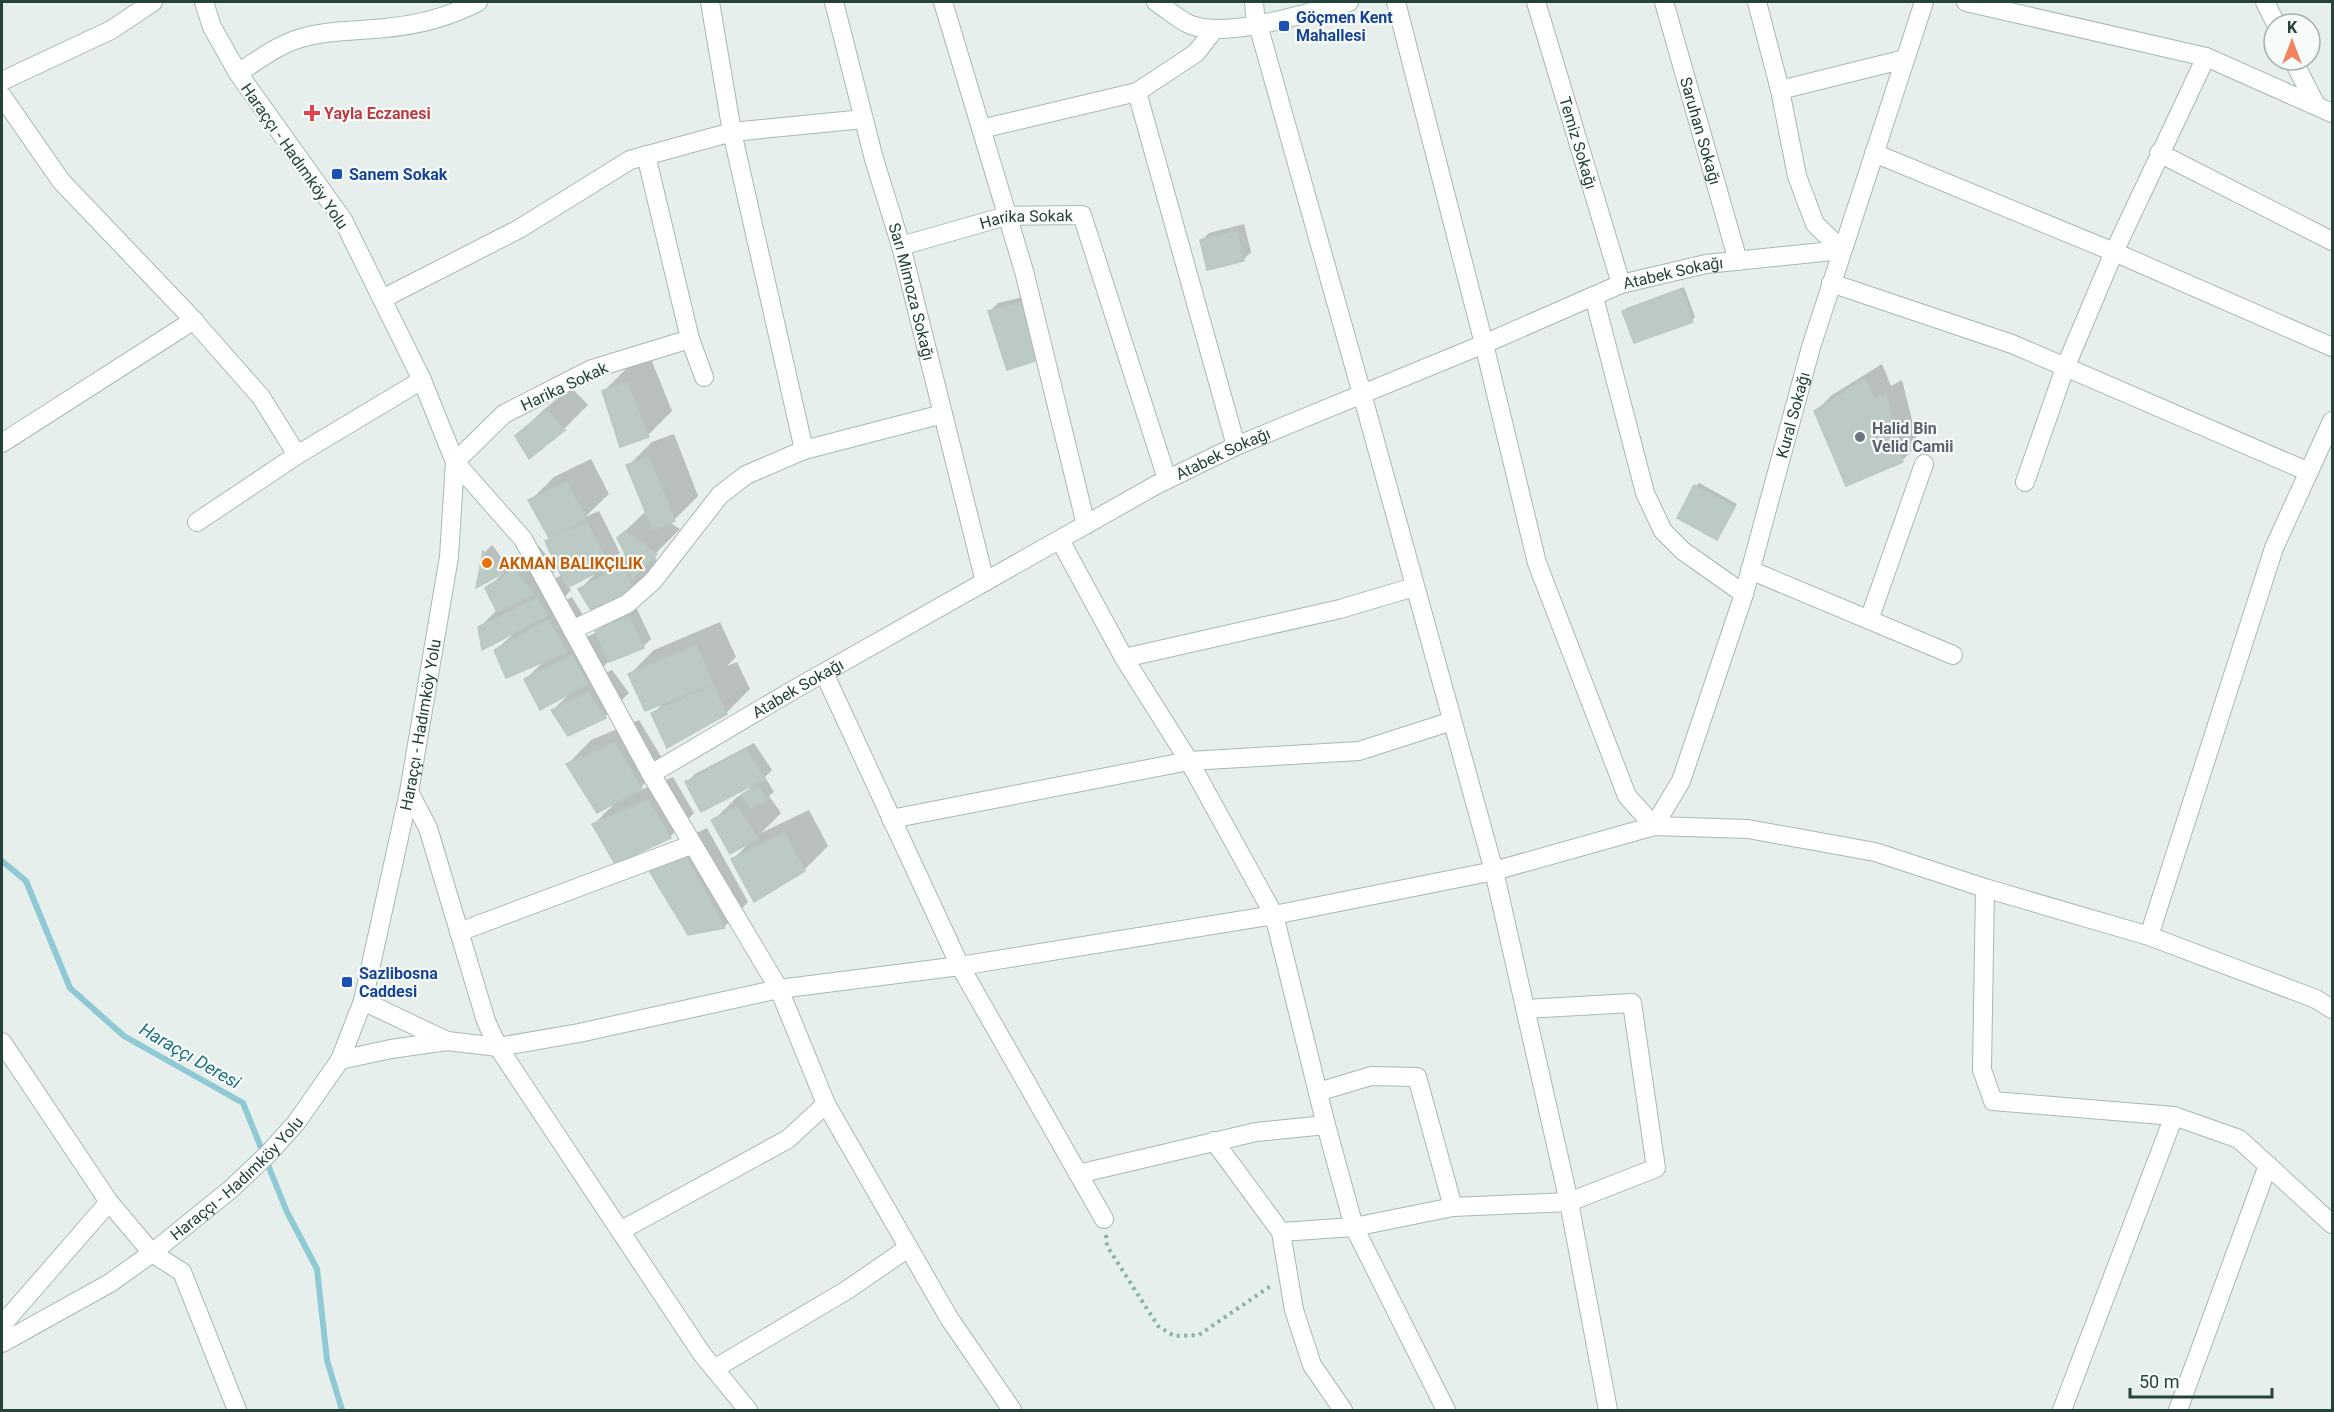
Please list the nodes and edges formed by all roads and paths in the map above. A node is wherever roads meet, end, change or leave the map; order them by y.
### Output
1 (153, 2) edge
2 (204, 2) edge
3 (478, 2) edge
4 (710, 2) edge
5 (834, 2) edge
6 (944, 2) edge
7 (1156, 2) edge
8 (1254, 2) edge
9 (1349, 2) edge
10 (1396, 2) edge
11 (1536, 2) edge
12 (1664, 2) edge
13 (1757, 2) edge
14 (1924, 2) edge
15 (1966, 2) edge
16 (1257, 24) junction
17 (1214, 30) junction
18 (2206, 57) junction
19 (1905, 58) junction
20 (2300, 72) edge
21 (238, 73) junction
22 (2, 81) edge
23 (1780, 90) junction
24 (1137, 92) junction
25 (2, 96) edge
26 (2315, 103) junction
27 (2332, 113) edge
28 (864, 119) junction
29 (981, 129) junction
30 (732, 132) junction
31 (1874, 153) junction
32 (2159, 153) junction
33 (646, 155) junction
34 (1006, 216) junction
35 (2332, 242) edge
36 (901, 246) junction
37 (1842, 250) junction
38 (2114, 252) junction
39 (1738, 261) junction
40 (1831, 283) junction
41 (1621, 284) junction
42 (1594, 297) junction
43 (382, 299) junction
44 (194, 320) junction
45 (690, 339) junction
46 (1484, 344) junction
47 (2332, 346) edge
48 (2065, 368) junction
49 (704, 377) dead end
50 (422, 380) junction
51 (1362, 394) junction
52 (943, 414) junction
53 (2332, 421) edge
54 (2, 443) edge
55 (1236, 446) junction
56 (804, 450) junction
57 (297, 455) junction
58 (456, 462) junction
59 (1924, 464) dead end
60 (2308, 472) junction
61 (1167, 479) junction
62 (2025, 482) dead end
63 (197, 522) dead end
64 (1086, 525) junction
65 (1060, 540) junction
66 (1750, 570) junction
67 (985, 582) junction
68 (1414, 586) junction
69 (1744, 594) junction
70 (1869, 620) junction
71 (572, 630) junction
72 (1953, 655) dead end
73 (1124, 658) junction
74 (824, 673) junction
75 (1452, 721) junction
76 (1189, 760) junction
77 (651, 774) junction
78 (409, 792) junction
79 (891, 819) junction
80 (1654, 826) junction
81 (691, 844) junction
82 (1494, 872) junction
83 (1984, 888) junction
84 (1274, 915) junction
85 (459, 932) junction
86 (2149, 936) junction
87 (960, 966) junction
88 (779, 989) junction
89 (363, 1001) junction
90 (1525, 1009) junction
91 (2332, 1009) edge
92 (447, 1041) junction
93 (2, 1042) edge
94 (498, 1047) junction
95 (340, 1060) junction
96 (1318, 1092) junction
97 (826, 1104) junction
98 (2174, 1116) junction
99 (1326, 1125) junction
100 (1214, 1141) junction
101 (2268, 1165) junction
102 (1078, 1174) junction
103 (109, 1202) junction
104 (1569, 1202) junction
105 (1453, 1207) junction
106 (1104, 1219) joint
107 (2332, 1224) edge
108 (1354, 1227) junction
109 (620, 1231) junction
110 (1281, 1232) junction
111 (908, 1248) junction
112 (152, 1253) junction
113 (1288, 1274) junction
114 (2, 1325) edge
115 (2, 1344) edge
116 (714, 1369) junction
117 (237, 1410) edge
118 (748, 1410) edge
119 (1012, 1410) edge
120 (1343, 1410) edge
121 (1446, 1410) edge
122 (1608, 1410) edge
123 (2062, 1410) edge
124 (2178, 1410) edge

1 - 22 street
2 - 21 street, Haraççı - Hadımköy Yolu
3 - 21 street
4 - 30 street
5 - 28 street, Sarı Mimoza Sokağı
6 - 29 street
7 - 17 street
8 - 16 street
9 - 16 street
10 - 46 street
11 - 41 street, Temiz Sokağı
12 - 39 street, Saruhan Sokağı
13 - 23 street
14 - 19 street, Kural Sokağı
15 - 18 street
16 - 17 street
16 - 51 street
17 - 24 street
18 - 26 street
18 - 32 street
19 - 23 street
19 - 31 street, Kural Sokağı
20 - 26 street
21 - 43 street, Haraççı - Hadımköy Yolu
23 - 37 street
24 - 29 street
24 - 55 street
25 - 44 street
26 - 27 street
28 - 30 street
28 - 36 street, Sarı Mimoza Sokağı
29 - 34 street
30 - 33 street
30 - 56 street
31 - 37 street, Kural Sokağı
31 - 38 street
32 - 35 street
32 - 38 street
33 - 43 street
33 - 45 street
34 - 36 street, Harika Sokak
34 - 61 street, Harika Sokak
34 - 64 street
36 - 52 street, Sarı Mimoza Sokağı
37 - 39 street, Atabek Sokağı
37 - 40 street, Kural Sokağı
38 - 47 street
38 - 48 street
39 - 41 street, Atabek Sokağı
40 - 48 street
40 - 66 street, Kural Sokağı
41 - 42 street, Atabek Sokağı
42 - 46 street, Atabek Sokağı
42 - 69 street
43 - 50 street, Haraççı - Hadımköy Yolu
44 - 54 street
44 - 57 street
45 - 49 street
45 - 58 street, Harika Sokak
46 - 51 street, Atabek Sokağı
46 - 80 street
48 - 60 street
48 - 62 street
50 - 57 street
50 - 58 street, Haraççı - Hadımköy Yolu
51 - 55 street, Atabek Sokağı
51 - 68 street
52 - 56 street
52 - 67 street, Sarı Mimoza Sokağı
53 - 60 street
55 - 61 street, Atabek Sokağı
56 - 71 street
57 - 63 street
58 - 71 street
58 - 78 street, Haraççı - Hadımköy Yolu
59 - 70 street
60 - 86 street
61 - 64 street, Atabek Sokağı
64 - 65 street, Atabek Sokağı
65 - 67 street, Atabek Sokağı
65 - 73 street
66 - 69 street, Kural Sokağı
66 - 70 street
67 - 74 street, Atabek Sokağı
68 - 73 street
68 - 75 street
69 - 80 street, Kural Sokağı
70 - 72 street
71 - 77 street
73 - 76 street
74 - 77 street, Atabek Sokağı
74 - 79 street
75 - 76 street
75 - 82 street
76 - 79 street
76 - 84 street
77 - 81 street
78 - 85 street
78 - 89 street, Haraççı - Hadımköy Yolu
79 - 87 street
80 - 82 street
80 - 83 street
81 - 85 street
81 - 88 street
82 - 84 street
82 - 90 street
83 - 86 street
83 - 98 street
84 - 87 street
84 - 96 street
85 - 94 street
86 - 91 street
87 - 88 street
87 - 102 street
88 - 94 street
88 - 97 street
89 - 92 street
89 - 95 street, Haraççı - Hadımköy Yolu
90 - 104 street
90 - 104 street
92 - 94 street
92 - 95 street
93 - 103 street
94 - 109 street
95 - 112 street, Haraççı - Hadımköy Yolu
96 - 99 street
96 - 105 street
97 - 109 street
97 - 111 street
98 - 101 street
98 - 123 street
99 - 100 street
99 - 108 street
100 - 102 street
100 - 110 street
101 - 107 street
101 - 124 street
102 - 106 street
103 - 112 street
103 - 114 street
104 - 105 street
104 - 122 street
105 - 108 street
106 - 113 path
108 - 110 street
108 - 121 street
109 - 116 street
110 - 113 street
111 - 116 street
111 - 119 street
112 - 115 street, Haraççı - Hadımköy Yolu
112 - 117 street
113 - 120 street
116 - 118 street

